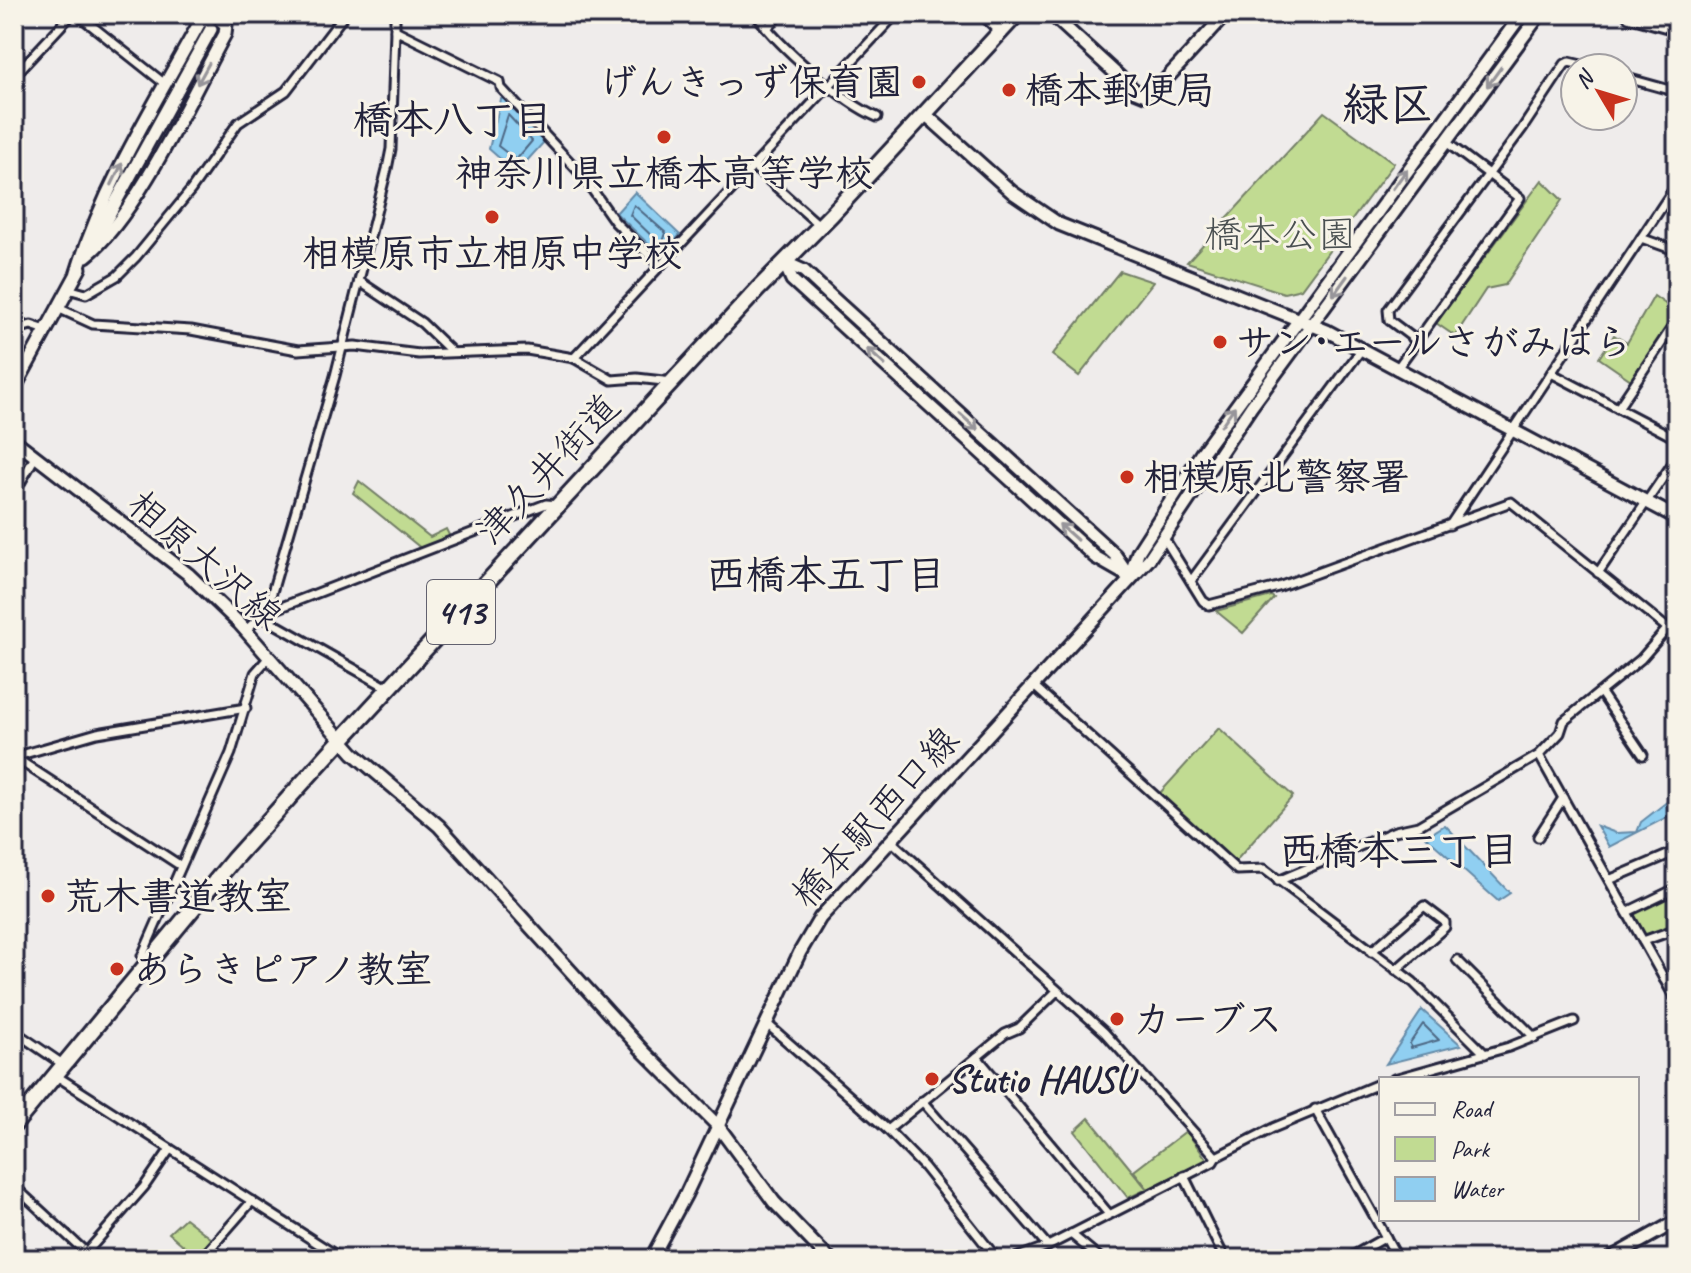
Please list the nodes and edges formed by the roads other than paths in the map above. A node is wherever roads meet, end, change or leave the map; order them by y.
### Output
1 (74, 14) edge
2 (345, 14) edge
3 (395, 14) edge
4 (756, 14) edge
5 (780, 14) edge
6 (896, 14) edge
7 (981, 14) edge
8 (1017, 14) edge
9 (1051, 14) edge
10 (1226, 14) edge
11 (1522, 14) edge
12 (1540, 14) edge
13 (1630, 14) edge
14 (1677, 27) edge
15 (767, 28) junction
16 (211, 29) dead end
17 (395, 30) junction
18 (1000, 32) junction
19 (1559, 73) edge
20 (14, 76) edge
21 (1639, 81) edge
22 (165, 84) junction
23 (830, 86) junction
24 (1677, 92) edge
25 (925, 114) junction
26 (877, 117) dead end
27 (1446, 142) junction
28 (754, 167) junction
29 (1489, 172) junction
30 (1677, 184) edge
31 (820, 226) junction
32 (1641, 238) junction
33 (1677, 251) edge
34 (86, 256) junction
35 (784, 262) junction
36 (660, 266) junction
37 (77, 272) junction
38 (359, 281) junction
39 (68, 289) junction
40 (58, 308) junction
41 (1298, 318) junction
42 (1677, 320) edge
43 (1312, 324) junction
44 (14, 330) edge
45 (46, 330) junction
46 (1417, 341) junction
47 (343, 346) junction
48 (1361, 350) junction
49 (452, 352) junction
50 (574, 358) junction
51 (1396, 370) junction
52 (1551, 373) junction
53 (672, 382) junction
54 (14, 389) edge
55 (1618, 408) junction
56 (1511, 432) junction
57 (1677, 439) edge
58 (14, 440) edge
59 (35, 457) junction
60 (1677, 457) edge
61 (14, 494) edge
62 (1646, 502) junction
63 (559, 505) junction
64 (1677, 518) edge
65 (1450, 525) junction
66 (1164, 538) junction
67 (1598, 573) junction
68 (1130, 577) junction
69 (1191, 581) junction
70 (264, 614) junction
71 (1667, 629) junction
72 (246, 630) junction
73 (1677, 636) edge
74 (270, 656) junction
75 (1034, 686) junction
76 (388, 688) junction
77 (1601, 693) junction
78 (246, 708) junction
79 (342, 739) junction
80 (1539, 755) junction
81 (1643, 755) dead end
82 (14, 757) edge
83 (1563, 798) junction
84 (1538, 837) dead end
85 (890, 840) junction
86 (1677, 851) edge
87 (181, 866) junction
88 (1609, 880) junction
89 (1278, 881) junction
90 (1677, 888) edge
91 (1627, 912) junction
92 (1677, 929) edge
93 (1643, 941) junction
94 (1371, 952) junction
95 (1457, 960) dead end
96 (148, 964) junction
97 (1396, 970) junction
98 (1677, 975) edge
99 (1664, 979) junction
100 (1057, 991) junction
101 (1677, 1002) edge
102 (1574, 1021) dead end
103 (766, 1023) junction
104 (14, 1031) edge
105 (1535, 1038) junction
106 (1485, 1054) junction
107 (977, 1057) junction
108 (60, 1070) junction
109 (1401, 1077) edge
110 (1379, 1084) edge
111 (922, 1101) junction
112 (1315, 1109) junction
113 (14, 1125) edge
114 (718, 1126) junction
115 (888, 1130) junction
116 (170, 1149) junction
117 (1216, 1157) junction
118 (1184, 1176) junction
119 (14, 1186) edge
120 (252, 1201) junction
121 (1108, 1213) junction
122 (1677, 1221) edge
123 (1071, 1234) junction
124 (1386, 1237) junction
125 (1048, 1246) junction
126 (211, 1248) junction
127 (1627, 1255) edge
128 (89, 1256) edge
129 (201, 1259) edge
130 (225, 1259) edge
131 (342, 1259) edge
132 (651, 1259) edge
133 (829, 1259) edge
134 (997, 1259) edge
135 (1012, 1259) edge
136 (1101, 1259) edge
137 (1225, 1259) edge
138 (1347, 1259) edge
139 (1398, 1259) edge
140 (1609, 1259) edge

1 - 20 street
1 - 22 street
2 - 39 street
3 - 17 street
4 - 15 street
5 - 15 street
6 - 23 street
7 - 18 street
8 - 18 highway, 津久井街道 / 413
9 - 10 street
41 -> 11 street, 橋本駅西口線
12 -> 27 street, 橋本駅西口線
13 - 14 highway
15 - 23 street
16 - 34 street
17 - 36 street
17 - 38 street
18 - 25 highway, 津久井街道 / 413
19 - 29 street
21 - 24 street
22 -> 34 street
37 -> 22 street
23 - 26 street
23 - 28 street
25 - 31 highway, 津久井街道 / 413
25 - 41 street
27 - 29 street
27 -> 43 street, 橋本駅西口線
28 - 31 street
28 - 36 street
29 - 46 street
29 - 46 street
30 - 32 street
31 - 35 highway, 津久井街道 / 413
32 - 33 street
32 - 52 street
34 - 37 street
35 - 53 highway, 津久井街道 / 413
35 - 68 street
36 - 50 street
37 - 39 street
38 - 47 street
38 - 49 street
39 - 40 street
40 - 45 street
40 - 47 street
41 - 43 street
68 -> 41 street, 橋本駅西口線
42 - 55 street
43 - 48 street
43 - 66 street, 橋本駅西口線
44 - 45 street
45 - 54 street
46 - 51 street
47 - 49 street
47 - 70 street
48 - 51 street
48 - 69 street
49 - 50 street
50 - 53 street
51 - 56 street
52 - 55 street
52 - 56 street
53 - 63 highway, 津久井街道 / 413
55 - 57 street
56 - 62 street
56 - 65 street
58 - 59 street, 相原大沢線
59 - 61 street
59 - 72 street, 相原大沢線
60 - 62 street
62 - 64 street
62 - 67 street
63 - 70 street
63 - 76 highway, 津久井街道 / 413
65 - 67 street
65 - 69 street
66 - 68 street, 橋本駅西口線
66 - 69 street
67 - 71 street
68 - 75 street, 橋本駅西口線
70 - 72 street
70 - 76 street
71 - 73 street
71 - 77 street
72 - 74 street, 相原大沢線
74 - 78 street
74 - 79 street, 相原大沢線
75 - 85 street, 橋本駅西口線
75 - 89 street
76 - 79 highway, 津久井街道 / 413
77 - 80 street
77 - 81 street
78 - 82 street
78 - 87 street
79 - 96 highway, 津久井街道 / 413
79 - 114 street, 相原大沢線
80 - 83 street
80 - 89 street
82 - 87 street
83 - 84 street
83 - 88 street
85 - 100 street
85 - 103 street, 橋本駅西口線
86 - 88 street
87 - 96 street
88 - 91 street
89 - 94 street
90 - 91 street
91 - 93 street
92 - 93 street
93 - 99 street
94 - 97 street
94 - 97 street
95 - 105 street
96 - 108 highway, 津久井街道 / 413
97 - 106 street
98 - 99 street
99 - 101 street
100 - 107 street
100 - 117 street
102 - 105 street
103 - 114 street, 橋本駅西口線
103 - 115 street
104 - 108 street
105 - 106 street
106 - 109 street
107 - 111 street
107 - 121 street
108 - 113 highway, 津久井街道 / 413
108 - 116 street
110 - 112 street
111 - 115 street
111 - 125 street
112 - 117 street
112 - 124 street
114 - 132 street, 橋本駅西口線
114 - 133 street, 相原大沢線
115 - 134 street
116 - 120 street
116 - 128 street
117 - 118 street
118 - 121 street
118 - 137 street
119 - 128 street
120 - 126 street
120 - 131 street
121 - 123 street
122 - 127 street
123 - 125 street
123 - 136 street
124 - 138 street
124 - 139 street
125 - 135 street
126 - 129 street
126 - 130 street
127 - 140 street

